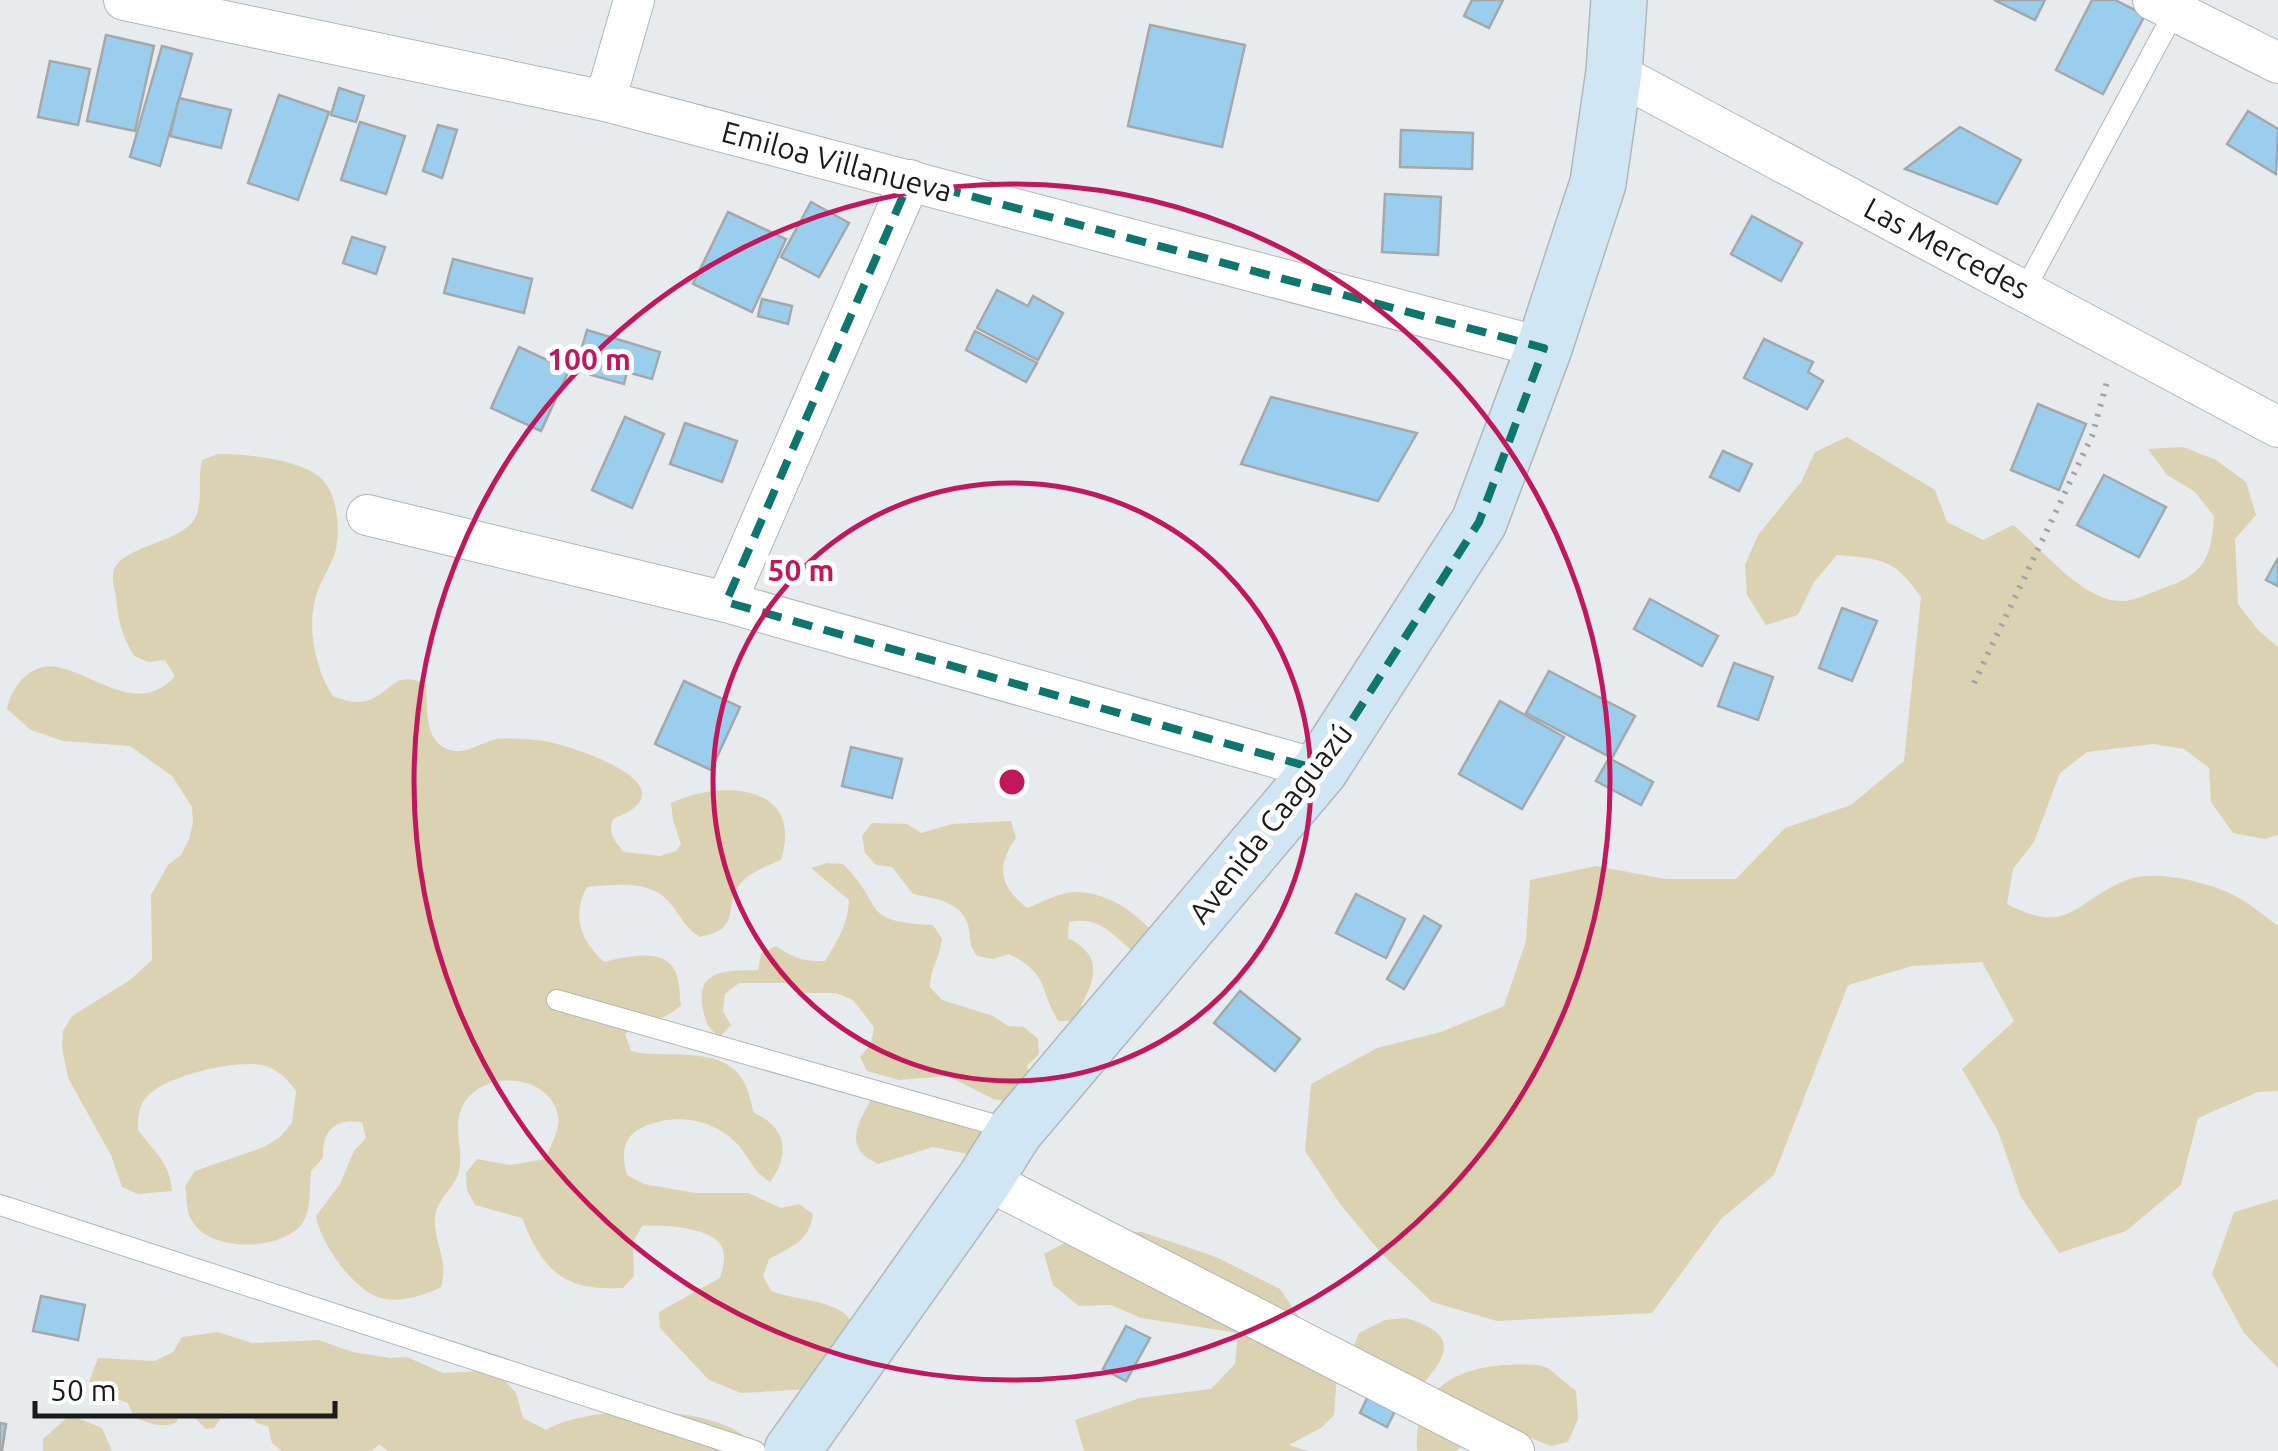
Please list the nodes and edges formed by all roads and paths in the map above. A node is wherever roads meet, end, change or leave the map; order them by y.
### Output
1 (124, 0) edge
2 (634, 0) edge
3 (1618, 0) edge
4 (2164, 6) edge
5 (2278, 63) edge
6 (1614, 72) junction
7 (605, 101) junction
8 (910, 180) junction
9 (2026, 290) junction
10 (2118, 340) junction
11 (1544, 348) junction
12 (2278, 427) edge
13 (367, 515) dead end
14 (726, 602) junction
15 (1974, 682) dead end
16 (1320, 770) junction
17 (557, 1000) dead end
18 (1015, 1130) junction
19 (985, 1178) junction
20 (0, 1205) edge
21 (755, 1451) edge
22 (792, 1451) edge
23 (1514, 1451) edge

1 - 7 street, Emiloa Villanueva
2 - 7 street
3 - 6 street, Avenida Caaguazú
4 - 5 street
4 - 9 lane
6 - 9 street, Las Mercedes
6 - 11 street, Avenida Caaguazú
7 - 8 street, Emiloa Villanueva
8 - 11 street, Emiloa Villanueva
8 - 14 street
9 - 10 street, Las Mercedes
10 - 12 street, Las Mercedes
10 - 15 path
11 - 16 street, Avenida Caaguazú
13 - 14 street
14 - 16 street
16 - 18 street, Avenida Caaguazú
17 - 18 lane
18 - 19 street, Avenida Caaguazú
19 - 22 street, Avenida Caaguazú
19 - 23 street
20 - 21 lane

